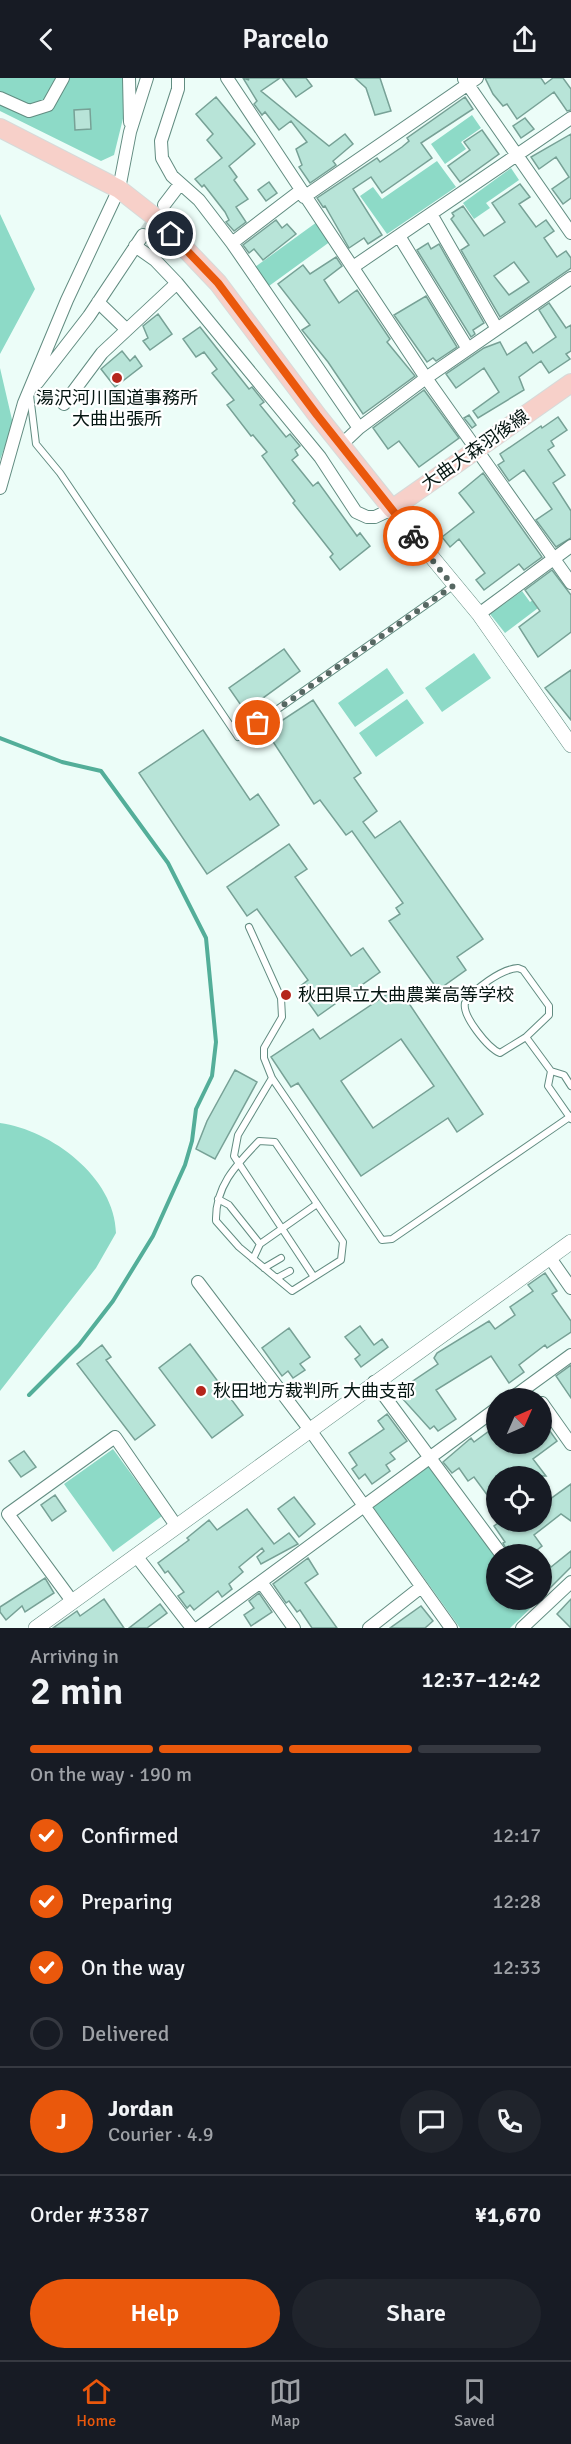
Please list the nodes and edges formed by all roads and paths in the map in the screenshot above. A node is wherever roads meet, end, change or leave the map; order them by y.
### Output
1 (63, 78) edge
2 (129, 78) edge
3 (147, 78) edge
4 (178, 78) edge
5 (227, 78) edge
6 (469, 80) edge
7 (0, 98) edge
8 (571, 118) edge
9 (0, 128) edge
10 (130, 132) junction
11 (517, 156) junction
12 (180, 184) junction
13 (118, 189) junction
14 (302, 194) junction
15 (164, 205) tunnel mouth
16 (431, 214) junction
17 (571, 233) edge
18 (143, 235) tunnel mouth
19 (399, 236) junction
20 (232, 243) junction
21 (135, 246) junction
22 (353, 267) junction
23 (571, 278) edge
24 (177, 283) junction
25 (98, 302) junction
26 (126, 329) junction
27 (497, 329) junction
28 (468, 349) junction
29 (426, 378) junction
30 (571, 383) edge
31 (30, 391) junction
32 (64, 404) dead end
33 (359, 428) junction
34 (340, 445) junction
35 (476, 448) junction
36 (0, 488) edge
37 (392, 509) junction
38 (571, 546) edge
39 (554, 558) junction
40 (571, 583) edge
41 (453, 586) junction
42 (479, 614) junction
43 (571, 745) edge
44 (249, 927) dead end
45 (526, 1036) junction
46 (551, 1071) junction
47 (272, 1078) junction
48 (571, 1086) edge
49 (570, 1118) edge
50 (237, 1164) junction
51 (218, 1199) junction
52 (317, 1204) junction
53 (281, 1229) junction
54 (571, 1242) edge
55 (260, 1244) junction
56 (281, 1258) dead end
57 (550, 1258) junction
58 (253, 1259) junction
59 (264, 1268) junction
60 (290, 1271) dead end
61 (315, 1277) junction
62 (277, 1278) junction
63 (198, 1282) dead end
64 (571, 1288) edge
65 (571, 1355) edge
66 (374, 1382) junction
67 (528, 1386) joint
68 (525, 1388) edge
69 (486, 1417) edge
70 (552, 1417) edge
71 (310, 1430) junction
72 (571, 1444) edge
73 (431, 1458) junction
74 (364, 1507) junction
75 (177, 1527) junction
76 (494, 1544) edge
77 (137, 1557) junction
78 (261, 1582) junction
79 (571, 1582) edge
80 (420, 1588) junction
81 (552, 1595) edge
82 (72, 1601) junction
83 (534, 1610) edge
84 (36, 1628) edge
85 (192, 1628) edge
86 (198, 1628) edge
87 (294, 1628) edge
88 (369, 1628) edge
89 (451, 1628) edge
90 (522, 1628) edge

1 - 7 street
2 - 10 street
3 - 10 street
4 - 12 street
5 - 14 street
6 - 11 street
6 - 14 street
8 - 11 street
9 - 13 main road
10 - 13 street
11 - 16 street
11 - 17 street
12 - 15 street
12 - 20 street
13 - 31 street
13 - 34 main road
14 - 20 street
14 - 22 street
16 - 19 street
16 - 27 street
18 - 21 street
19 - 22 street
19 - 28 street
20 - 33 street
21 - 24 street
21 - 25 street
22 - 29 street
23 - 27 street
24 - 26 street
24 - 37 street
25 - 26 street
25 - 31 street
26 - 32 street
27 - 28 street
28 - 29 street
29 - 33 street
29 - 35 street
30 - 35 main road, 大曲大森羽後線
31 - 36 street
31 - 41 lane
33 - 34 street
34 - 37 main road
35 - 37 main road, 大曲大森羽後線
35 - 39 street
37 - 41 street
38 - 39 street
39 - 40 street
39 - 42 street
41 - 42 street
42 - 43 street
44 - 47 lane
45 - 45 lane
45 - 46 lane
46 - 48 lane
46 - 49 lane
47 - 49 lane
47 - 50 lane
50 - 51 lane
50 - 52 lane
50 - 53 lane
51 - 55 lane
51 - 58 lane
52 - 53 lane
52 - 61 lane
53 - 55 lane
53 - 61 lane
54 - 57 street
55 - 58 lane
56 - 59 lane
57 - 64 street
57 - 66 street
58 - 59 lane
59 - 62 lane
60 - 62 lane
61 - 62 lane
63 - 71 street
65 - 67 street
66 - 71 street
66 - 73 street
67 - 68 street
69 - 73 street
70 - 72 street
71 - 74 street
71 - 75 street
73 - 74 street
73 - 76 street
74 - 78 street
74 - 80 street
75 - 77 street
75 - 82 street
77 - 82 street
77 - 85 street
78 - 86 street
78 - 87 street
79 - 81 street
80 - 88 street
80 - 89 street
82 - 84 street
83 - 90 street

